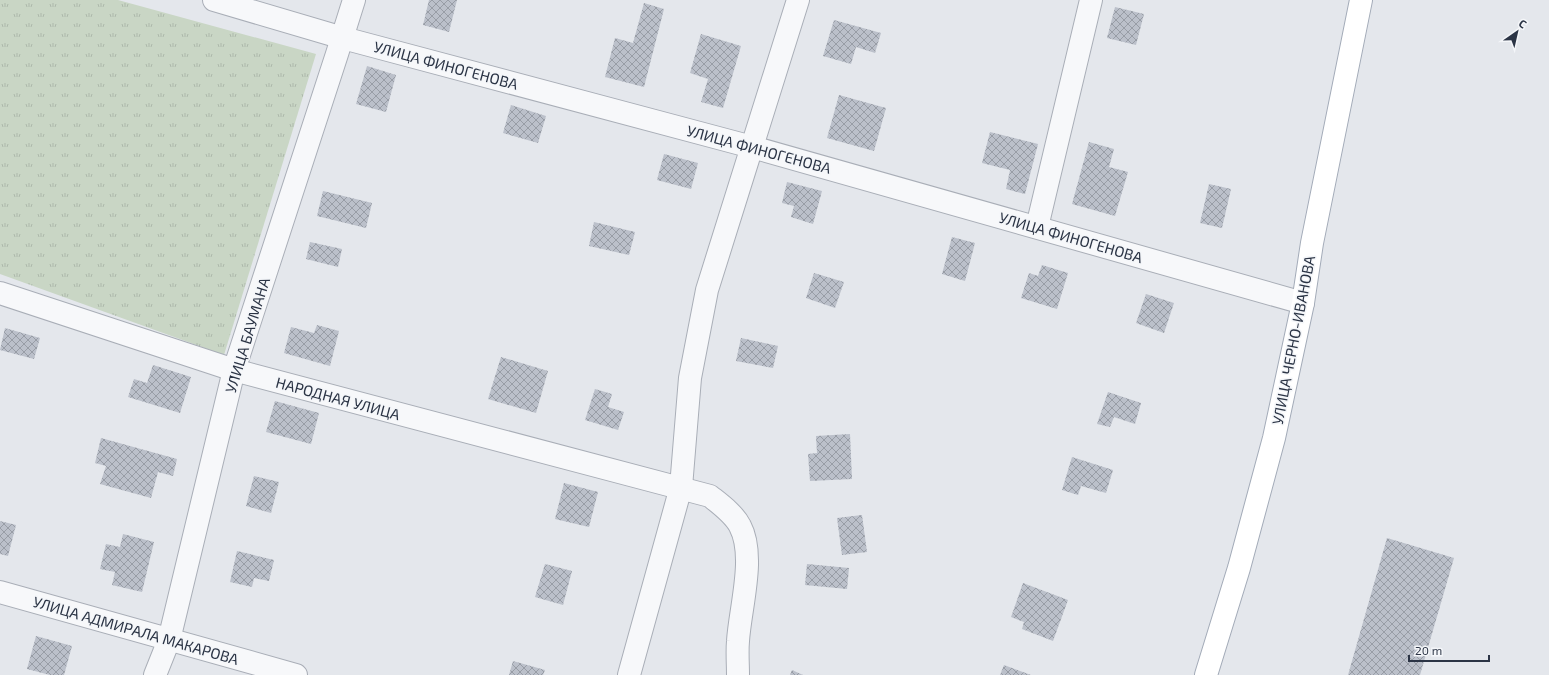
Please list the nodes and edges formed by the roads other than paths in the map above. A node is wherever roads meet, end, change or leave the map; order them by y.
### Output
1 (214, 0) edge
2 (354, 0) edge
3 (798, 0) edge
4 (1091, 0) edge
5 (1361, 0) edge
6 (343, 38) junction
7 (752, 147) junction
8 (1037, 227) junction
9 (0, 293) edge
10 (1303, 303) junction
11 (234, 370) junction
12 (680, 487) junction
13 (0, 592) edge
14 (169, 640) junction
15 (155, 675) edge
16 (296, 675) edge
17 (629, 675) edge
18 (738, 675) edge
19 (1206, 675) edge

1 - 6 street, УЛИЦА ФИНОГЕНОВА
2 - 6 street, УЛИЦА БАУМАНА
3 - 7 street
4 - 8 street
5 - 10 main road, УЛИЦА ЧЕРНО-ИВАНОВА
6 - 7 street, УЛИЦА ФИНОГЕНОВА
6 - 11 street, УЛИЦА БАУМАНА
7 - 8 street, УЛИЦА ФИНОГЕНОВА
7 - 12 street
8 - 10 street, УЛИЦА ФИНОГЕНОВА
9 - 11 street, НАРОДНАЯ УЛИЦА
10 - 19 main road, УЛИЦА ЧЕРНО-ИВАНОВА
11 - 12 street, НАРОДНАЯ УЛИЦА
11 - 14 street, УЛИЦА БАУМАНА
12 - 17 street
12 - 18 street, НАРОДНАЯ УЛИЦА
13 - 14 street, УЛИЦА АДМИРАЛА МАКАРОВА
14 - 15 street, УЛИЦА БАУМАНА
14 - 16 street, УЛИЦА АДМИРАЛА МАКАРОВА

